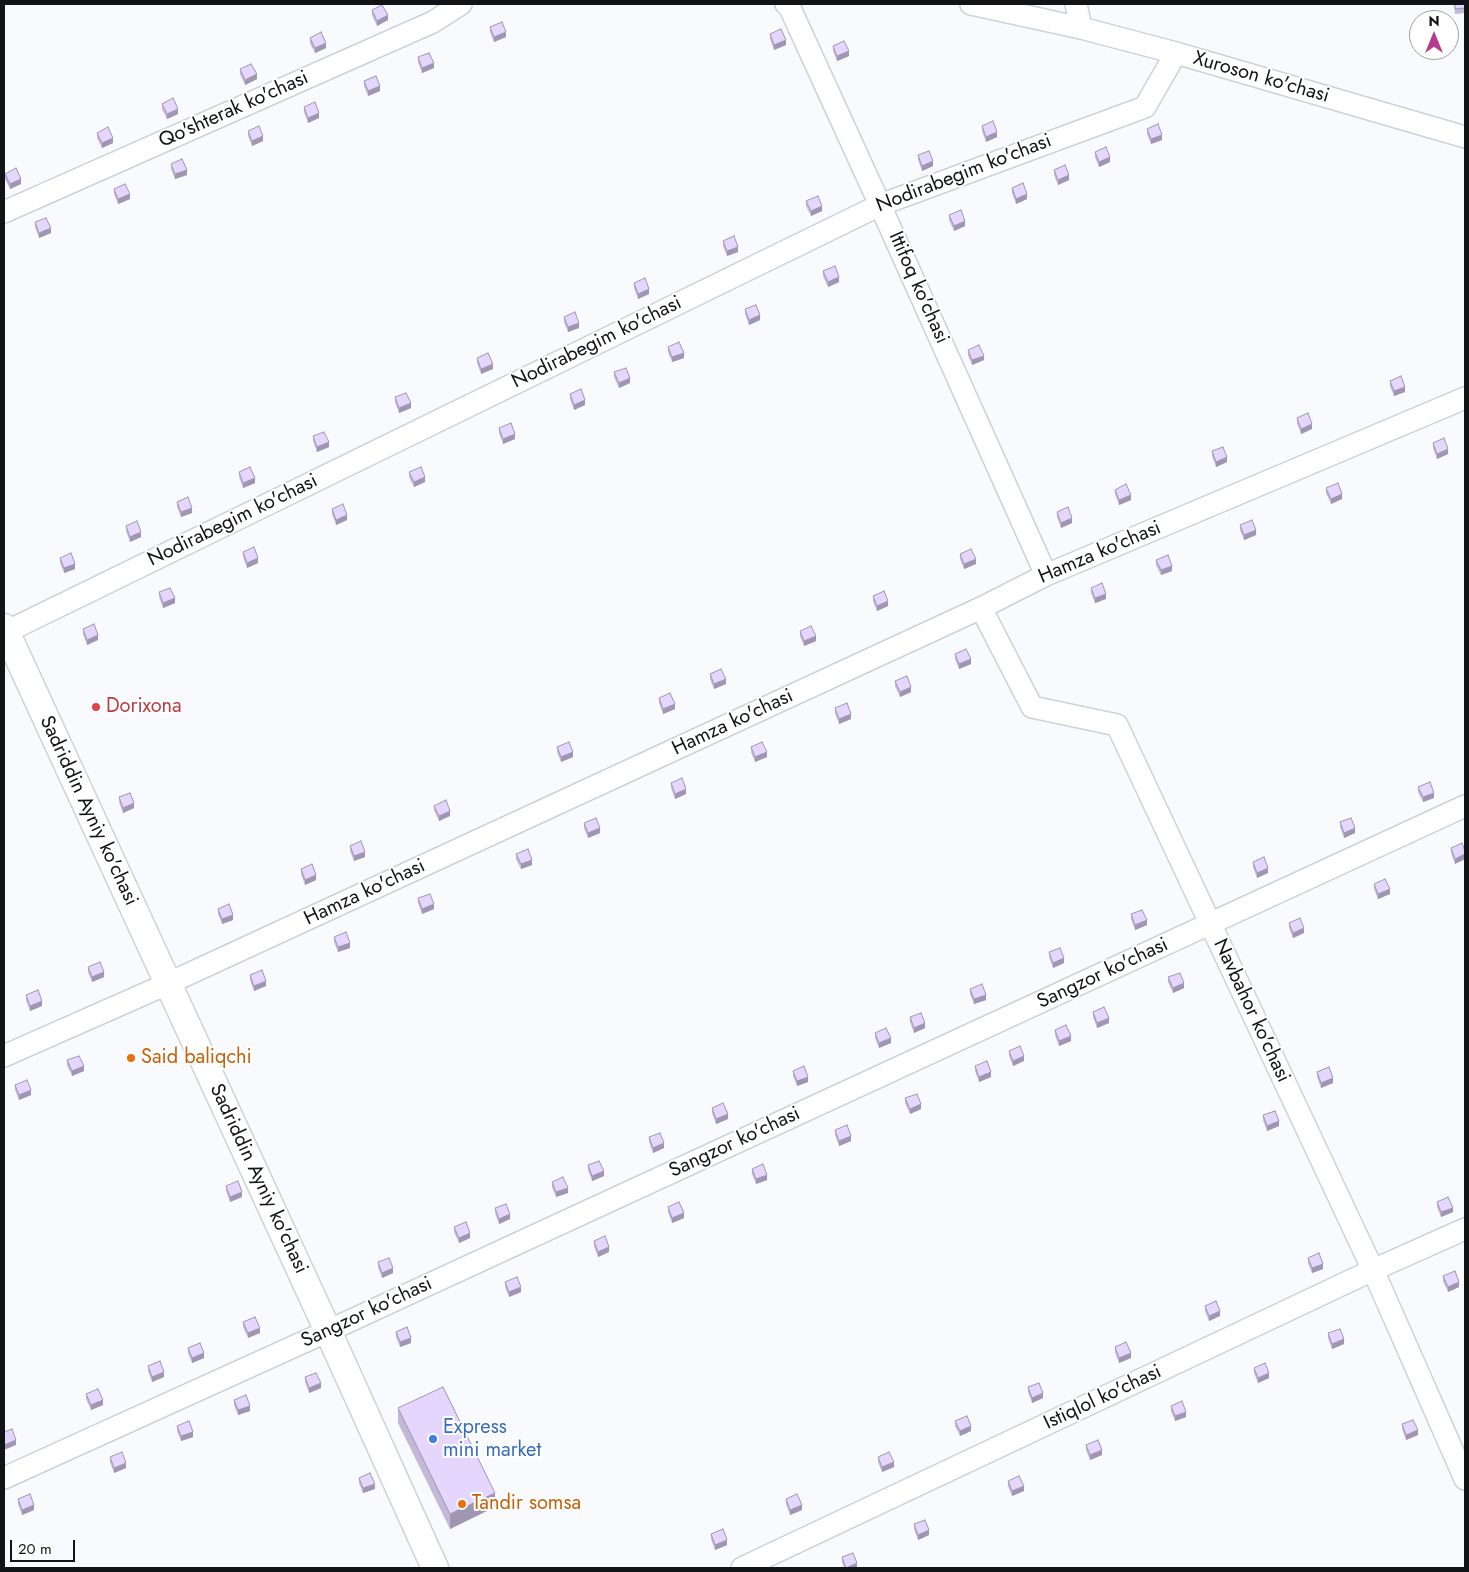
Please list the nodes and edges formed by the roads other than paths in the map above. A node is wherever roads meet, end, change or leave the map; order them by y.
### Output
1 (461, 4) edge
2 (786, 4) edge
3 (971, 4) edge
4 (1076, 4) edge
5 (431, 13) edge
6 (1080, 28) junction
7 (1176, 53) junction
8 (1465, 137) edge
9 (880, 205) junction
10 (4, 212) edge
11 (1465, 398) edge
12 (1046, 575) junction
13 (981, 608) junction
14 (5, 631) edge
15 (1465, 806) edge
16 (1210, 924) junction
17 (167, 984) junction
18 (4, 1056) edge
19 (1465, 1228) edge
20 (1373, 1270) junction
21 (328, 1331) junction
22 (4, 1478) edge
23 (1465, 1479) edge
24 (434, 1568) edge
25 (742, 1568) edge

1 - 5 street, Qo'shterak ko'chasi
2 - 9 street, Ittifoq ko'chasi
3 - 6 street, Xuroson ko'chasi
4 - 6 street
5 - 10 street, Qo'shterak ko'chasi
6 - 7 street, Xuroson ko'chasi
7 - 8 street, Xuroson ko'chasi
7 - 9 street, Nodirabegim ko'chasi
9 - 12 street, Ittifoq ko'chasi
9 - 14 street, Nodirabegim ko'chasi
11 - 12 street, Hamza ko'chasi
12 - 13 street, Hamza ko'chasi
13 - 16 street, Navbahor ko'chasi
13 - 17 street, Hamza ko'chasi
14 - 17 street, Sadriddin Ayniy ko'chasi
15 - 16 street, Sangzor ko'chasi
16 - 20 street, Navbahor ko'chasi
16 - 21 street, Sangzor ko'chasi
17 - 18 street, Hamza ko'chasi
17 - 21 street, Sadriddin Ayniy ko'chasi
19 - 20 street, Istiqlol ko'chasi
20 - 23 street, Navbahor ko'chasi
20 - 25 street, Istiqlol ko'chasi
21 - 22 street, Sangzor ko'chasi
21 - 24 street, Sadriddin Ayniy ko'chasi

